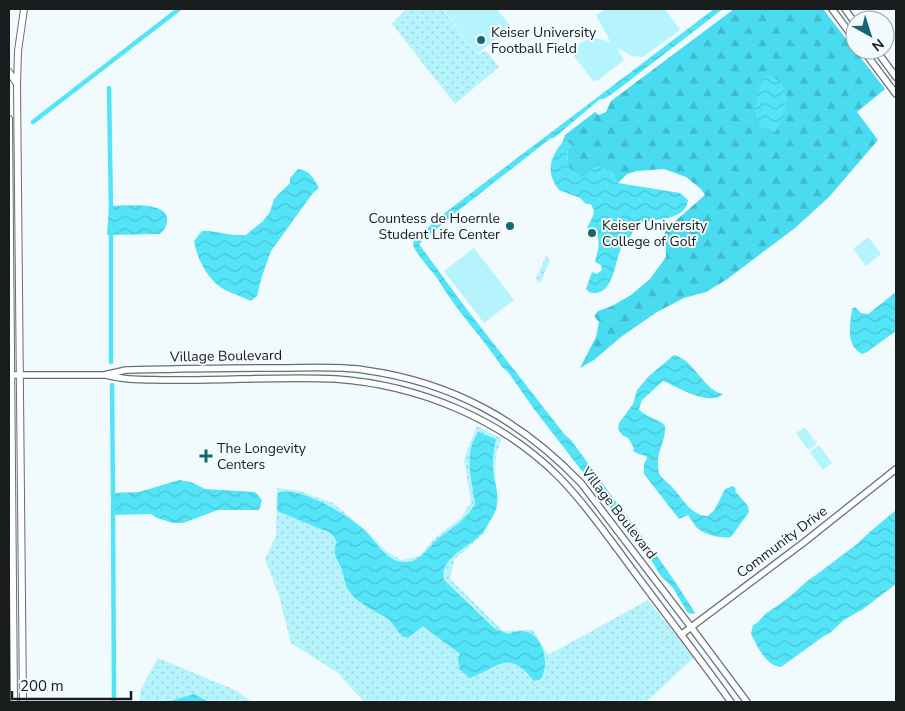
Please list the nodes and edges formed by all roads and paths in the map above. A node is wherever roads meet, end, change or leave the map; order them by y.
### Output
1 (24, 9) edge
2 (832, 9) edge
3 (845, 27) edge
4 (870, 60) edge
5 (883, 60) edge
6 (9, 72) edge
7 (896, 77) edge
8 (17, 85) junction
9 (896, 94) edge
10 (9, 119) edge
11 (10, 375) edge
12 (20, 375) junction
13 (104, 375) junction
14 (896, 469) edge
15 (691, 627) junction
16 (682, 634) junction
17 (14, 702) edge
18 (23, 702) edge
19 (731, 702) edge
20 (746, 702) edge

1 - 8 main road
2 - 3 street
4 - 9 street
5 - 7 street
6 - 8 main road
8 - 12 main road
10 - 11 main road
11 - 12 street, Village Boulevard
11 - 17 main road
12 - 13 street, Village Boulevard
12 - 18 main road
13 - 15 street, Village Boulevard
13 - 16 street, Village Boulevard
14 - 15 street, Community Drive
15 - 16 street, Community Drive
15 - 20 street, Village Boulevard
16 - 19 street, Village Boulevard

